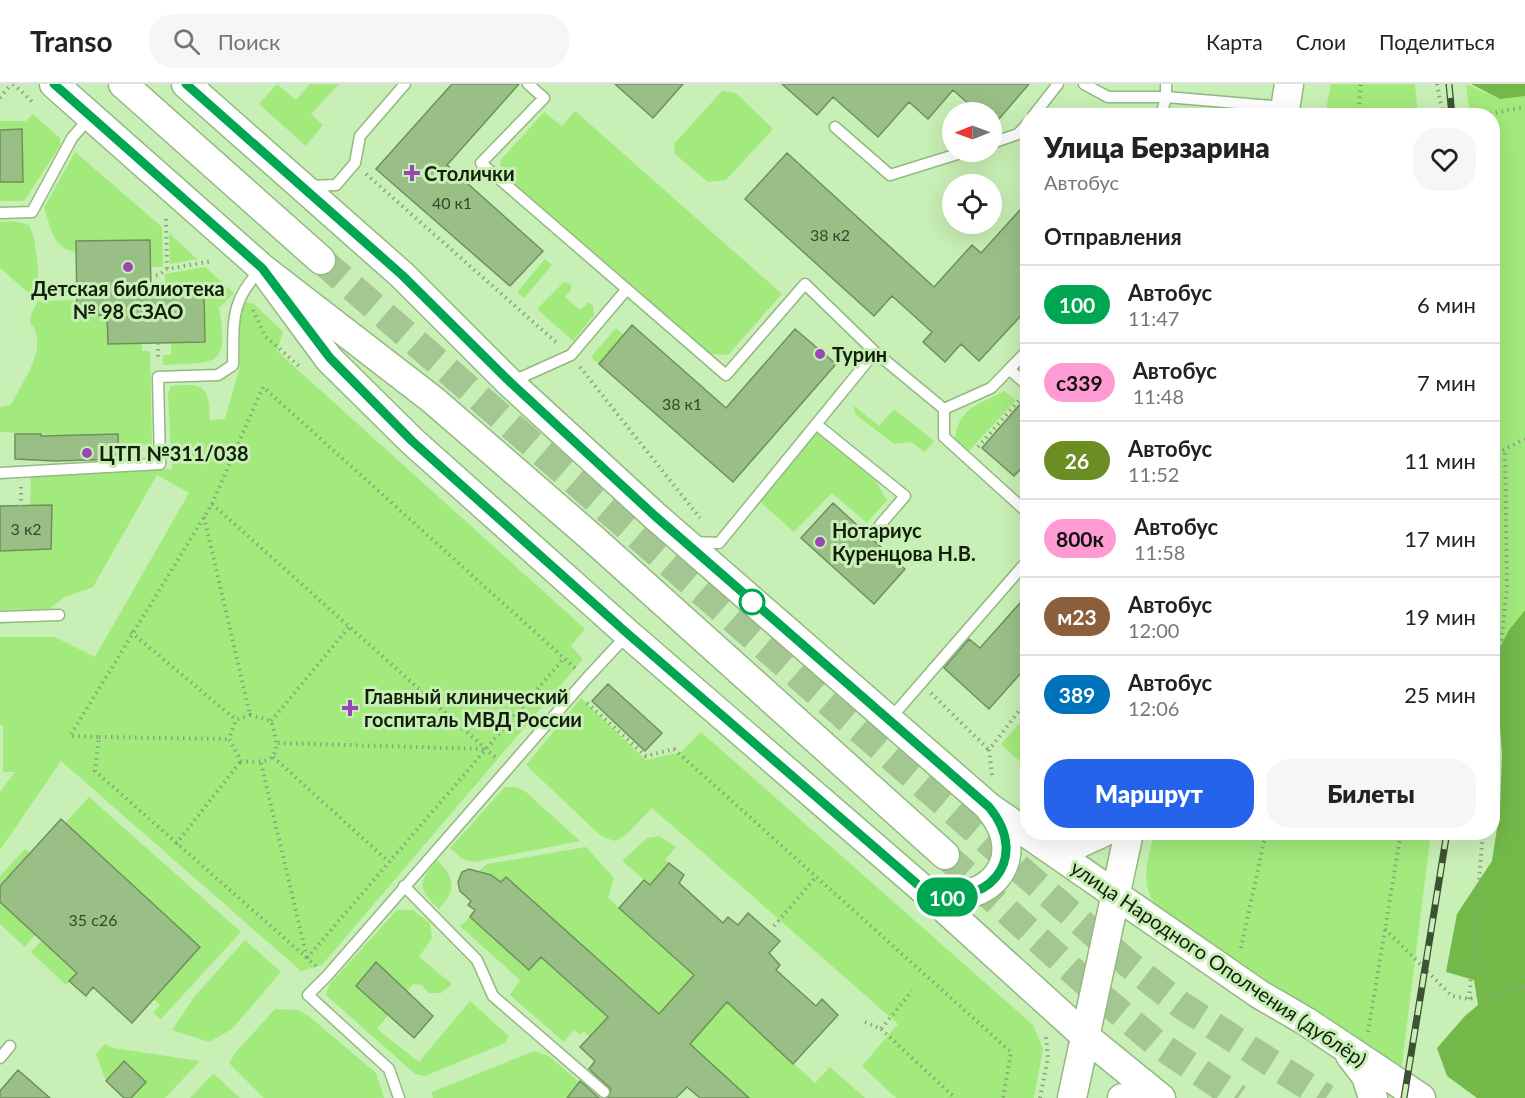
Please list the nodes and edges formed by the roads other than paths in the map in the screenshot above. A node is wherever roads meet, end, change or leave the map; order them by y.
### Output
1 (54, 84) edge
2 (123, 84) edge
3 (186, 84) edge
4 (405, 84) edge
5 (528, 84) edge
6 (1058, 84) edge
7 (1084, 84) edge
8 (1166, 84) edge
9 (1166, 96) junction
10 (1286, 102) edge
11 (1039, 108) edge
12 (1163, 108) edge
13 (91, 117) junction
14 (835, 127) dead end
15 (1020, 132) edge
16 (1002, 140) edge
17 (942, 159) edge
18 (303, 186) junction
19 (0, 213) edge
20 (321, 260) tunnel mouth
21 (262, 268) junction
22 (627, 289) junction
23 (875, 352) junction
24 (1020, 358) edge
25 (1009, 369) junction
26 (1020, 379) edge
27 (510, 382) junction
28 (944, 409) junction
29 (816, 423) junction
30 (0, 472) edge
31 (1020, 506) edge
32 (880, 525) dead end
33 (686, 542) junction
34 (1020, 569) edge
35 (59, 615) dead end
36 (0, 617) edge
37 (628, 634) junction
38 (870, 704) junction
39 (989, 807) junction
40 (1020, 828) edge
41 (1087, 840) edge
42 (1128, 840) edge
43 (1040, 841) joint
44 (945, 855) tunnel mouth
45 (404, 886) junction
46 (924, 890) junction
47 (1116, 895) junction
48 (1086, 1037) junction
49 (1341, 1044) junction
50 (10, 1046) dead end
51 (0, 1058) edge
52 (604, 1092) dead end
53 (399, 1098) edge
54 (1072, 1098) edge
55 (1122, 1098) edge
56 (1138, 1098) edge
57 (1161, 1098) edge
58 (1373, 1098) edge
59 (1421, 1098) edge

1 - 13 street
2 - 20 street
3 - 18 street, улица Народного Ополчения (дублёр)
4 - 18 lane
5 - 22 lane
6 - 11 lane
7 - 9 lane
8 - 9 lane
9 - 10 lane
9 - 12 lane
13 - 19 lane
13 - 21 street
14 - 17 lane
15 - 16 lane
18 - 27 street, улица Народного Ополчения (дублёр)
21 - 30 lane
21 - 37 street
21 - 44 street
22 - 23 lane
22 - 27 lane
23 - 28 lane
23 - 29 lane
24 - 25 lane
25 - 26 lane
25 - 28 lane
27 - 33 street, улица Народного Ополчения (дублёр)
28 - 31 lane
29 - 32 lane
29 - 33 lane
33 - 38 street, улица Народного Ополчения (дублёр)
34 - 38 lane
35 - 36 lane
37 - 45 lane
37 - 46 street
38 - 39 street, улица Народного Ополчения (дублёр)
39 - 40 street, улица Народного Ополчения (дублёр)
39 - 46 street
41 - 43 street
42 - 47 street
43 - 47 street, улица Народного Ополчения (дублёр)
45 - 52 lane
45 - 53 lane
46 - 48 street
47 - 48 street
47 - 49 street, улица Народного Ополчения (дублёр)
48 - 54 street
48 - 57 street
49 - 58 street
49 - 59 street, улица Народного Ополчения (дублёр)
50 - 51 lane
55 - 56 street

